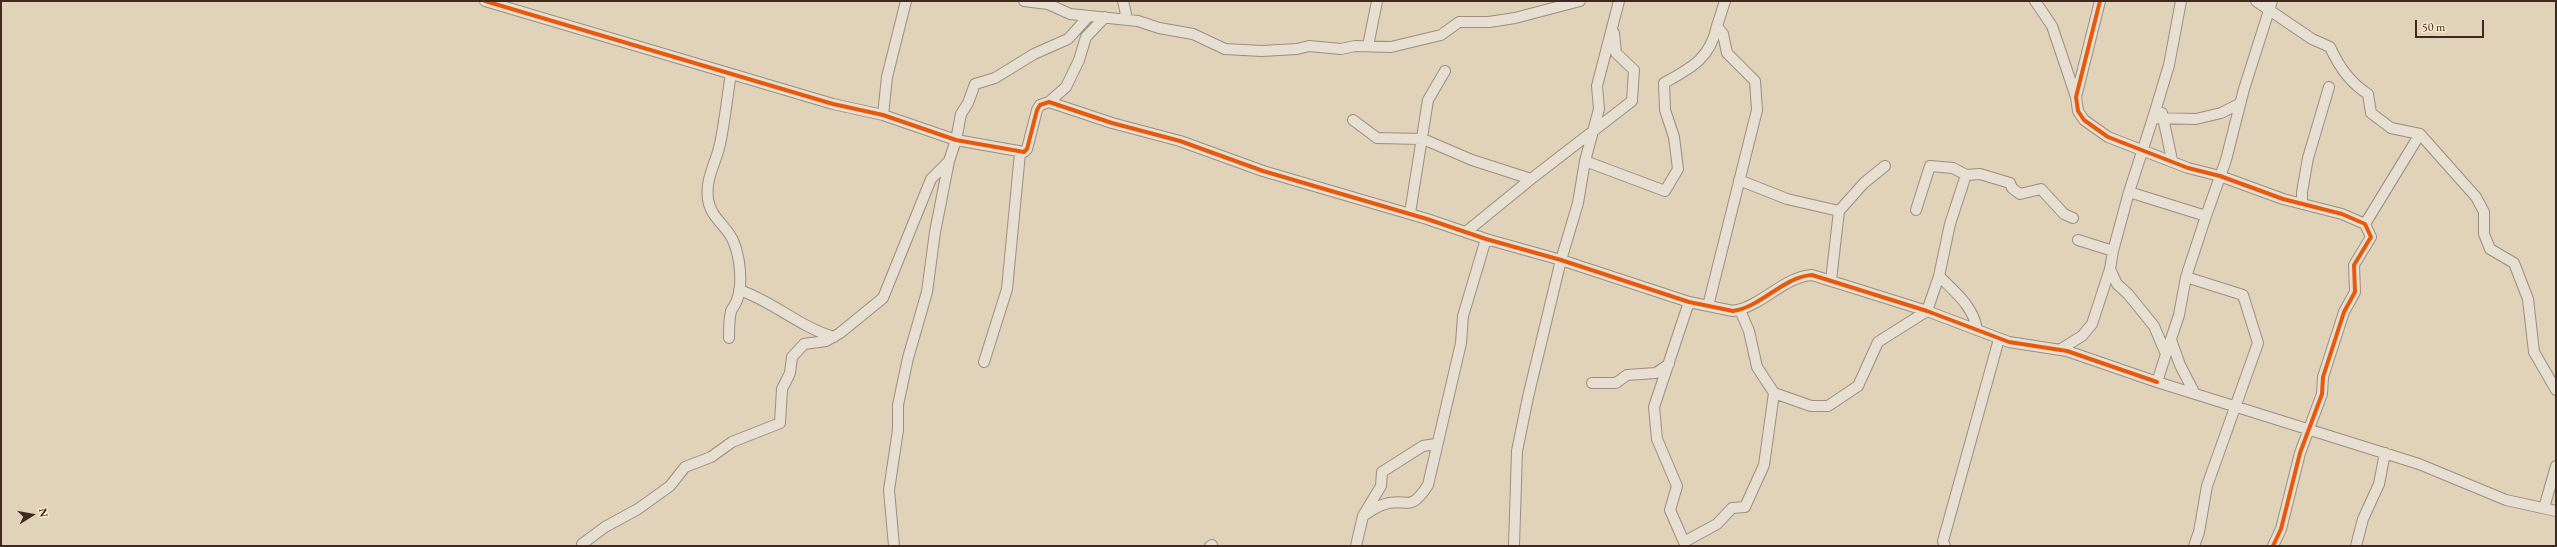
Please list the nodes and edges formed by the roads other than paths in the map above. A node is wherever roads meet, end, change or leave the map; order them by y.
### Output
1 (485, 1) edge
2 (906, 1) edge
3 (1024, 1) edge
4 (1123, 1) edge
5 (1377, 1) edge
6 (1580, 1) edge
7 (1619, 1) edge
8 (1726, 1) edge
9 (2035, 1) edge
10 (2181, 1) edge
11 (2256, 1) edge
12 (2098, 3) edge
13 (2271, 6) edge
14 (1088, 17) junction
15 (1105, 17) junction
16 (1123, 19) junction
17 (1717, 26) junction
18 (1613, 28) junction
19 (1368, 46) junction
20 (1446, 71) dead end
21 (731, 74) junction
22 (2329, 87) dead end
23 (2076, 97) junction
24 (1049, 102) junction
25 (2159, 102) junction
26 (2239, 104) junction
27 (883, 115) junction
28 (2153, 118) junction
29 (2164, 119) junction
30 (1353, 120) dead end
31 (1592, 134) junction
32 (2420, 134) junction
33 (1423, 139) junction
34 (956, 140) junction
35 (2143, 149) junction
36 (1020, 153) junction
37 (2172, 160) junction
38 (949, 161) junction
39 (1585, 161) junction
40 (1885, 166) dead end
41 (1966, 175) junction
42 (2220, 176) junction
43 (1531, 179) junction
44 (1739, 180) junction
45 (2130, 192) junction
46 (2302, 204) junction
47 (1916, 210) dead end
48 (1839, 211) junction
49 (1410, 213) junction
50 (2206, 216) junction
51 (2073, 218) dead end
52 (2365, 224) junction
53 (1466, 232) junction
54 (1486, 239) junction
55 (2078, 240) dead end
56 (2113, 251) junction
57 (1562, 260) junction
58 (2110, 269) junction
59 (1939, 276) junction
60 (2186, 277) junction
61 (1831, 280) junction
62 (739, 290) junction
63 (1689, 302) junction
64 (1708, 306) junction
65 (1740, 310) junction
66 (1927, 311) junction
67 (1977, 330) junction
68 (834, 337) junction
69 (729, 338) dead end
70 (1999, 339) junction
71 (2171, 340) junction
72 (2061, 349) junction
73 (2166, 354) junction
74 (984, 362) dead end
75 (1669, 364) junction
76 (2157, 382) junction
77 (1592, 383) dead end
78 (2556, 390) edge
79 (1774, 393) junction
80 (2195, 394) junction
81 (2235, 406) junction
82 (2309, 429) junction
83 (1436, 444) junction
84 (2385, 453) junction
85 (2556, 466) edge
86 (2544, 508) junction
87 (2556, 511) edge
88 (1363, 516) junction
89 (582, 544) dead end
90 (894, 546) edge
91 (1356, 546) edge
92 (1514, 546) edge
93 (1945, 546) edge
94 (2194, 546) edge
95 (2273, 546) edge
96 (2356, 546) edge

1 - 21 street
2 - 27 street
3 - 14 street
4 - 16 street
5 - 19 street
6 - 19 street
7 - 18 street
8 - 17 street
9 - 23 street
10 - 25 street
11 - 13 street
12 - 23 street
13 - 26 street
13 - 32 street
14 - 15 street
14 - 34 street
15 - 16 street
15 - 24 street
16 - 19 street
17 - 39 street
17 - 44 street
18 - 31 street
18 - 31 street
20 - 33 street
21 - 27 street
21 - 62 street
22 - 46 street
23 - 35 street
24 - 36 street
24 - 49 street
25 - 28 street
25 - 29 street
26 - 29 street
26 - 42 street
27 - 34 street
28 - 29 street
28 - 35 street
29 - 37 street
30 - 33 street
31 - 39 street
31 - 43 street
32 - 52 street
32 - 78 street
33 - 43 street
33 - 49 street
34 - 36 street
34 - 38 street
35 - 37 street
35 - 45 street
36 - 74 street
37 - 42 street
38 - 68 street
38 - 90 street
39 - 57 street
40 - 48 street
41 - 47 street
41 - 51 street
41 - 59 street
42 - 46 street
42 - 50 street
43 - 53 street
44 - 48 street
44 - 64 street
45 - 50 street
45 - 56 street
46 - 52 street
48 - 61 street
49 - 53 street
50 - 60 street
52 - 82 street
53 - 54 street
54 - 57 street
54 - 83 street
55 - 56 street
56 - 58 street
57 - 63 street
57 - 92 street
58 - 72 street
58 - 73 street
59 - 66 street
59 - 67 street
60 - 71 street
60 - 81 street
61 - 65 street
61 - 66 street
62 - 68 street
62 - 69 street
63 - 64 street
63 - 75 street
64 - 65 street
65 - 79 street
66 - 67 street
66 - 79 street
67 - 70 street
68 - 89 street
70 - 72 street
70 - 93 street
71 - 73 street
71 - 80 street
72 - 76 street
73 - 76 street
75 - 77 street
75 - 79 street
76 - 80 street
80 - 81 street
81 - 82 street
81 - 94 street
82 - 84 street
82 - 95 street
83 - 88 street
83 - 88 street
84 - 86 street
84 - 96 street
85 - 86 street
86 - 87 street
88 - 91 street

